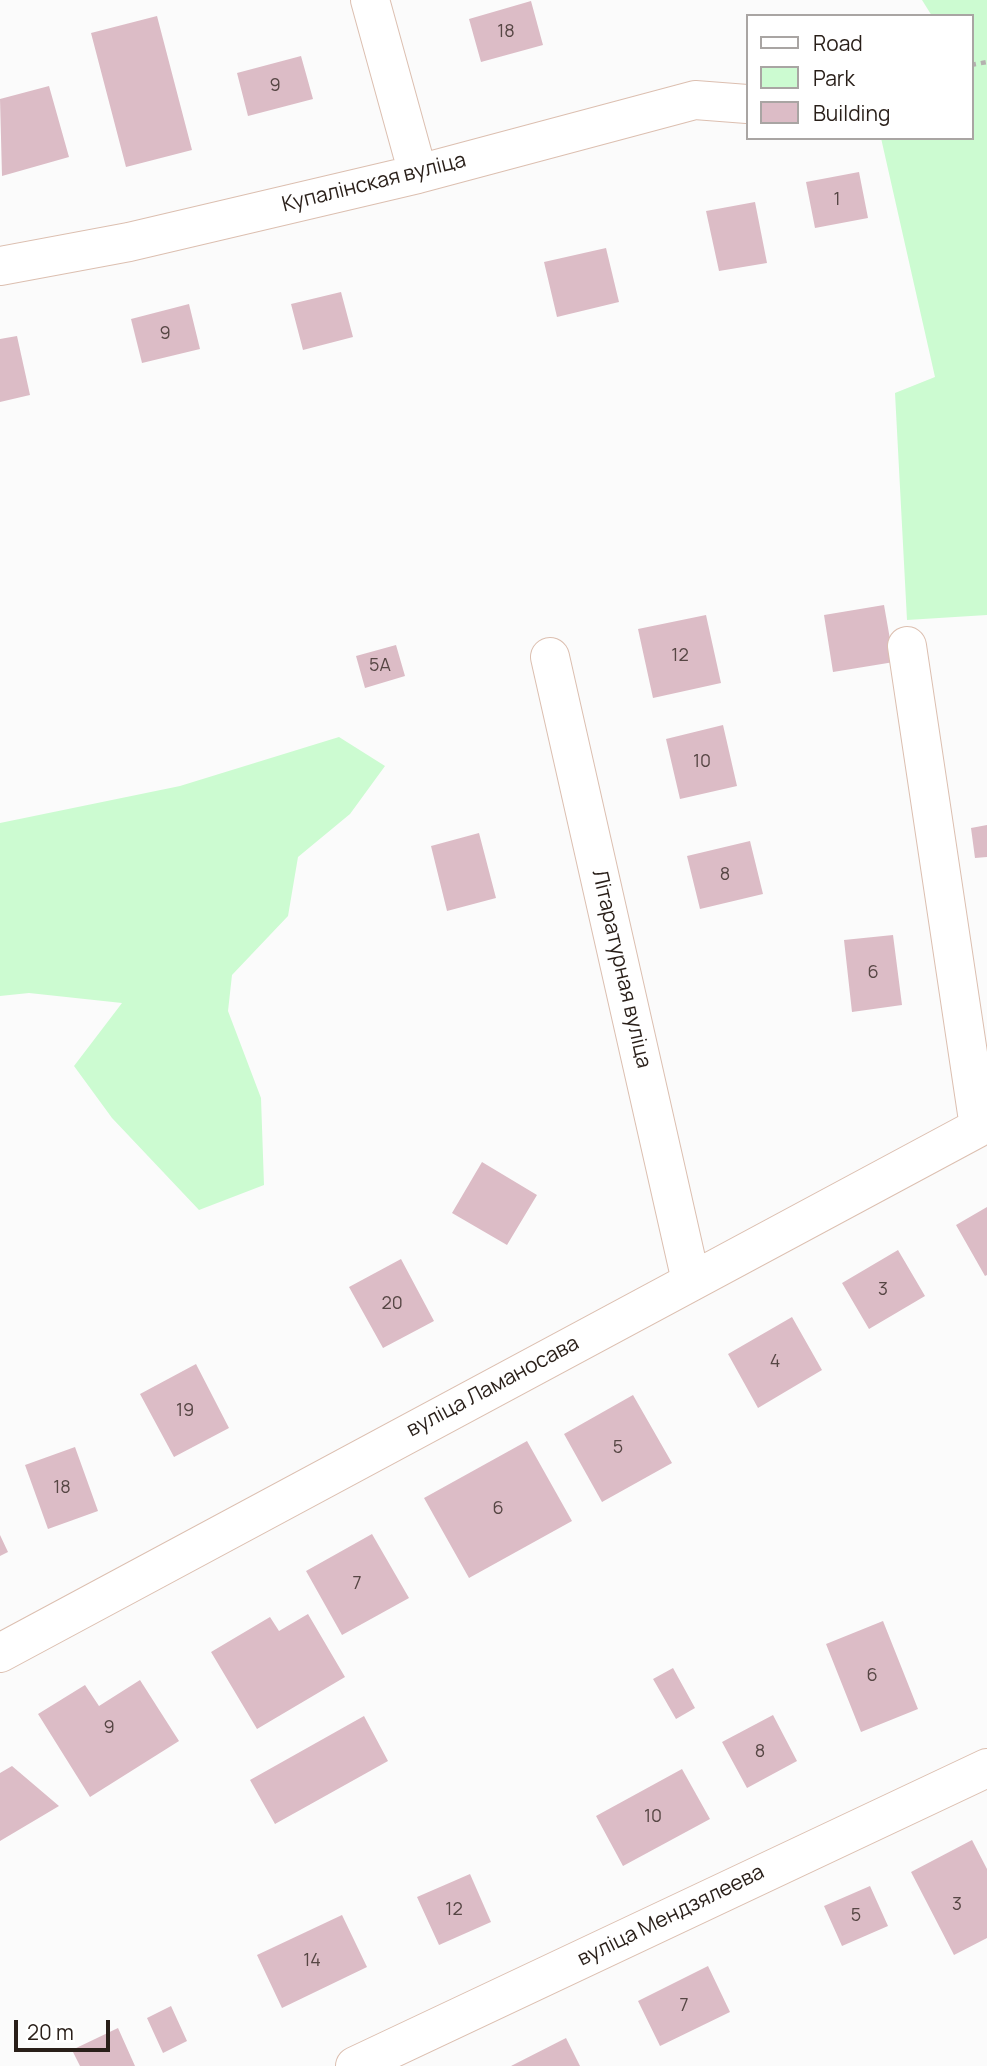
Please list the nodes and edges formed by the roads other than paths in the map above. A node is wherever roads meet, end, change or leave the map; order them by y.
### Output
1 (370, 0) edge
2 (746, 104) edge
3 (418, 174) junction
4 (0, 266) edge
5 (907, 646) dead end
6 (550, 657) dead end
7 (983, 1125) edge
8 (691, 1281) junction
9 (0, 1653) edge
10 (987, 1768) edge
11 (355, 2066) edge

1 - 3 street
2 - 3 street, Купалінская вуліца
3 - 4 street, Купалінская вуліца
5 - 7 street
6 - 8 street, Літаратурная вуліца
7 - 8 street, вуліца Ламаносава
8 - 9 street, вуліца Ламаносава
10 - 11 street, вуліца Мендзялеева

